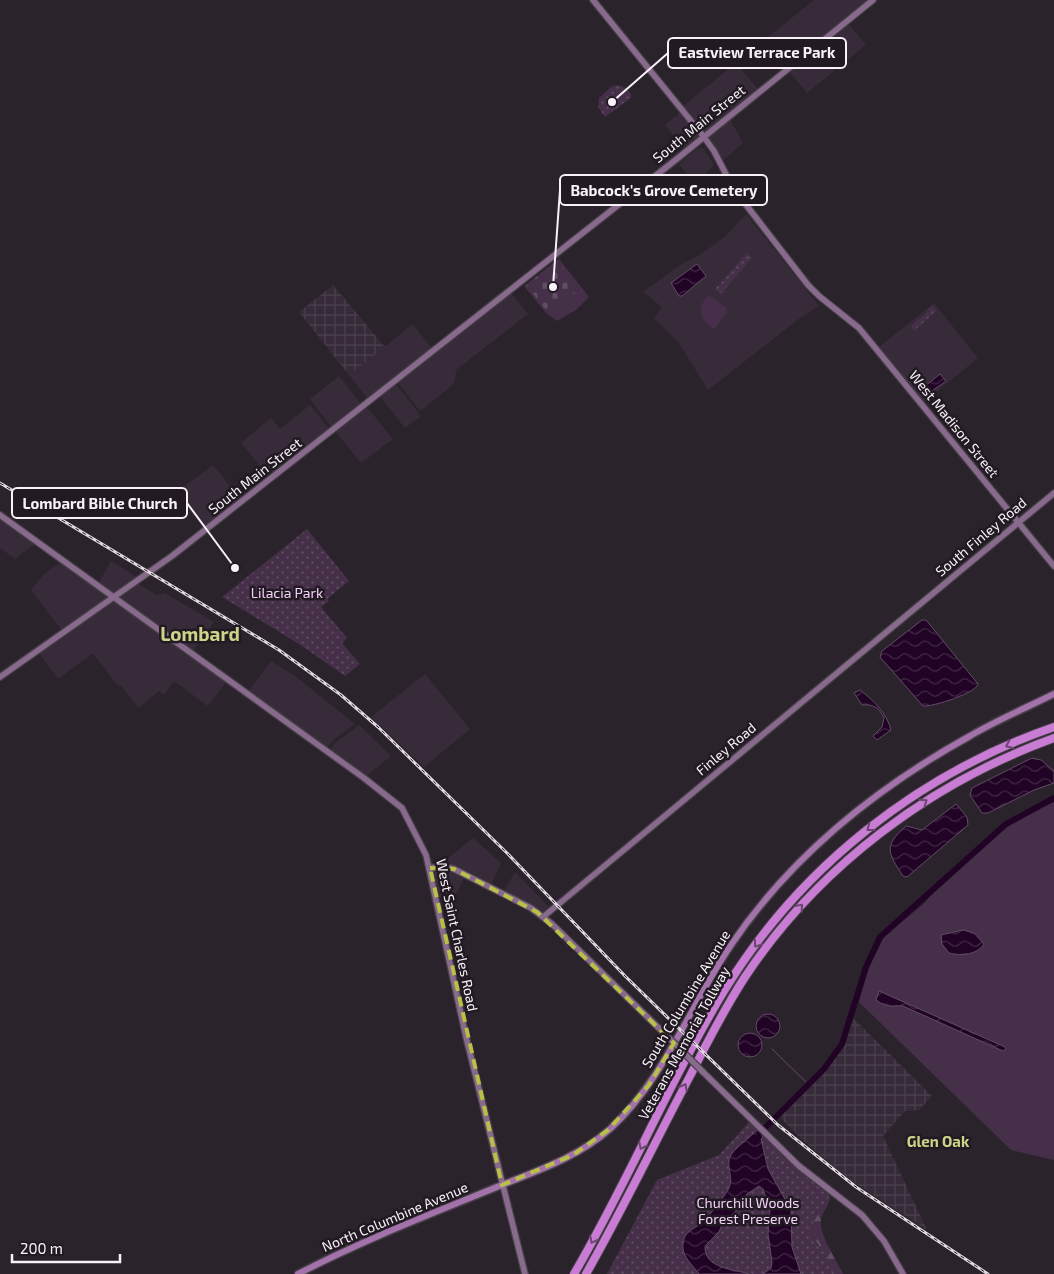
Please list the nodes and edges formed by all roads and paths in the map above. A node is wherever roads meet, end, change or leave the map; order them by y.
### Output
1 (593, 0) edge
2 (873, 0) edge
3 (704, 137) junction
4 (1054, 493) edge
5 (0, 515) edge
6 (1018, 523) junction
7 (1054, 566) edge
8 (113, 597) junction
9 (924, 600) joint
10 (0, 677) edge
11 (1054, 694) edge
12 (1054, 727) edge
13 (1054, 738) edge
14 (430, 868) junction
15 (543, 917) junction
16 (502, 1185) junction
17 (298, 1274) edge
18 (524, 1274) edge
19 (574, 1274) edge
20 (586, 1274) edge
21 (903, 1274) edge

1 - 3 main road
2 - 3 main road, South Main Street
3 - 6 main road, West Madison Street
3 - 8 main road, South Main Street
4 - 6 main road, South Finley Road
5 - 8 main road, West Saint Charles Road
6 - 7 main road, West Madison Street
6 - 9 main road, South Finley Road
8 - 10 main road, South Main Street
8 - 14 main road, West Saint Charles Road
9 - 15 main road, Finley Road
11 - 16 main road, South Columbine Avenue
12 -> 19 highway, Veterans Memorial Tollway
20 -> 13 highway, Veterans Memorial Tollway
14 - 15 main road
14 - 16 main road, West Saint Charles Road
15 - 21 main road, bridge
16 - 17 main road, North Columbine Avenue
16 - 18 main road, West Saint Charles Road

